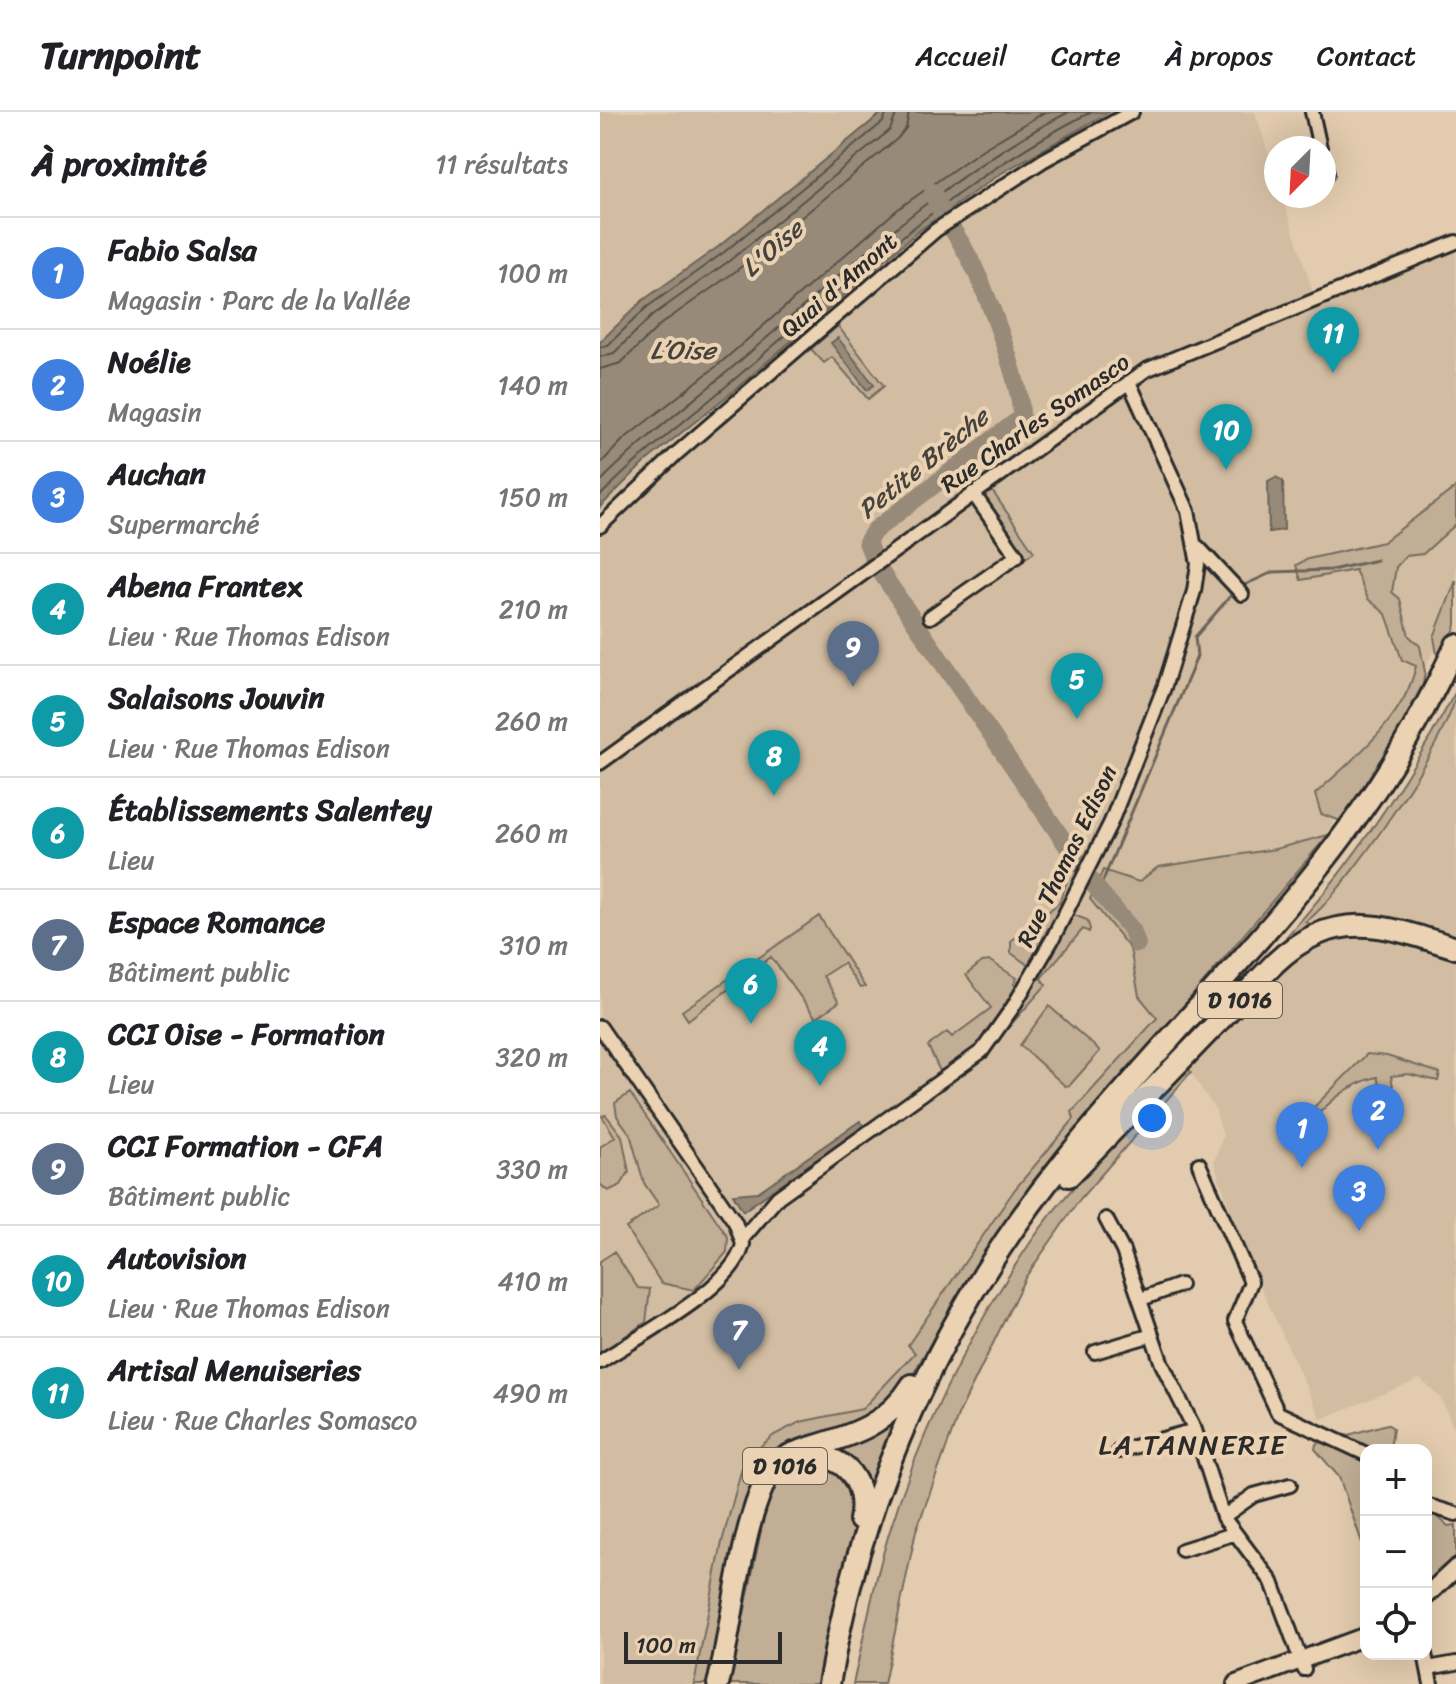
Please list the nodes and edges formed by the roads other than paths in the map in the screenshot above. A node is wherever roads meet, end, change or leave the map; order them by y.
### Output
1 (1132, 112) edge
2 (1312, 112) edge
3 (1317, 136) edge
4 (1456, 242) edge
5 (1129, 382) junction
6 (973, 493) junction
7 (600, 526) edge
8 (1198, 547) junction
9 (1242, 594) dead end
10 (930, 617) dead end
11 (1456, 645) edge
12 (1456, 677) edge
13 (600, 763) edge
14 (1456, 948) edge
15 (600, 1027) edge
16 (1199, 1164) dead end
17 (1069, 1176) junction
18 (1106, 1219) dead end
19 (743, 1238) junction
20 (1180, 1285) dead end
21 (969, 1298) junction
22 (1141, 1299) junction
23 (1152, 1335) junction
24 (1095, 1352) dead end
25 (600, 1362) edge
26 (1195, 1430) junction
27 (1119, 1451) dead end
28 (1360, 1451) edge
29 (1290, 1485) dead end
30 (1432, 1507) edge
31 (1456, 1514) edge
32 (1223, 1517) junction
33 (1233, 1534) junction
34 (1182, 1550) dead end
35 (1456, 1568) edge
36 (1456, 1581) edge
37 (1432, 1590) edge
38 (1432, 1603) edge
39 (841, 1622) junction
40 (1360, 1639) edge
41 (1360, 1648) edge
42 (1426, 1660) edge
43 (1456, 1663) edge
44 (1303, 1665) junction
45 (1428, 1668) junction
46 (718, 1684) edge
47 (727, 1684) edge
48 (829, 1684) edge
49 (843, 1684) edge
50 (1236, 1684) edge
51 (1264, 1684) edge
52 (1431, 1684) edge

1 - 7 street, Quai d'Amont
2 - 3 street
4 - 5 street, Rue Charles Somasco
5 - 6 street, Rue Charles Somasco
5 - 8 street, Rue Thomas Edison
6 - 10 street
6 - 13 street, Rue Charles Somasco
8 - 9 street
8 - 19 street, Rue Thomas Edison
11 - 21 highway, D 1016
12 - 17 highway, D 1016
14 - 17 highway, D 1016
15 - 19 street
16 - 28 street
17 - 49 highway, D 1016
18 - 22 street
19 - 25 street, Rue Thomas Edison
20 - 22 street
21 - 39 highway, D 1016
21 - 46 highway, D 1016
22 - 23 street
23 - 24 street
23 - 26 street
26 - 27 street
26 - 32 street
29 - 32 street
30 - 31 street
32 - 33 street
33 - 34 street
33 - 44 street
35 - 37 street
36 - 38 street
39 - 47 highway, D 1016
39 - 48 highway, D 1016
40 - 44 street
41 - 44 street
42 - 45 street
43 - 45 street
44 - 50 street
44 - 51 street
45 - 52 street

